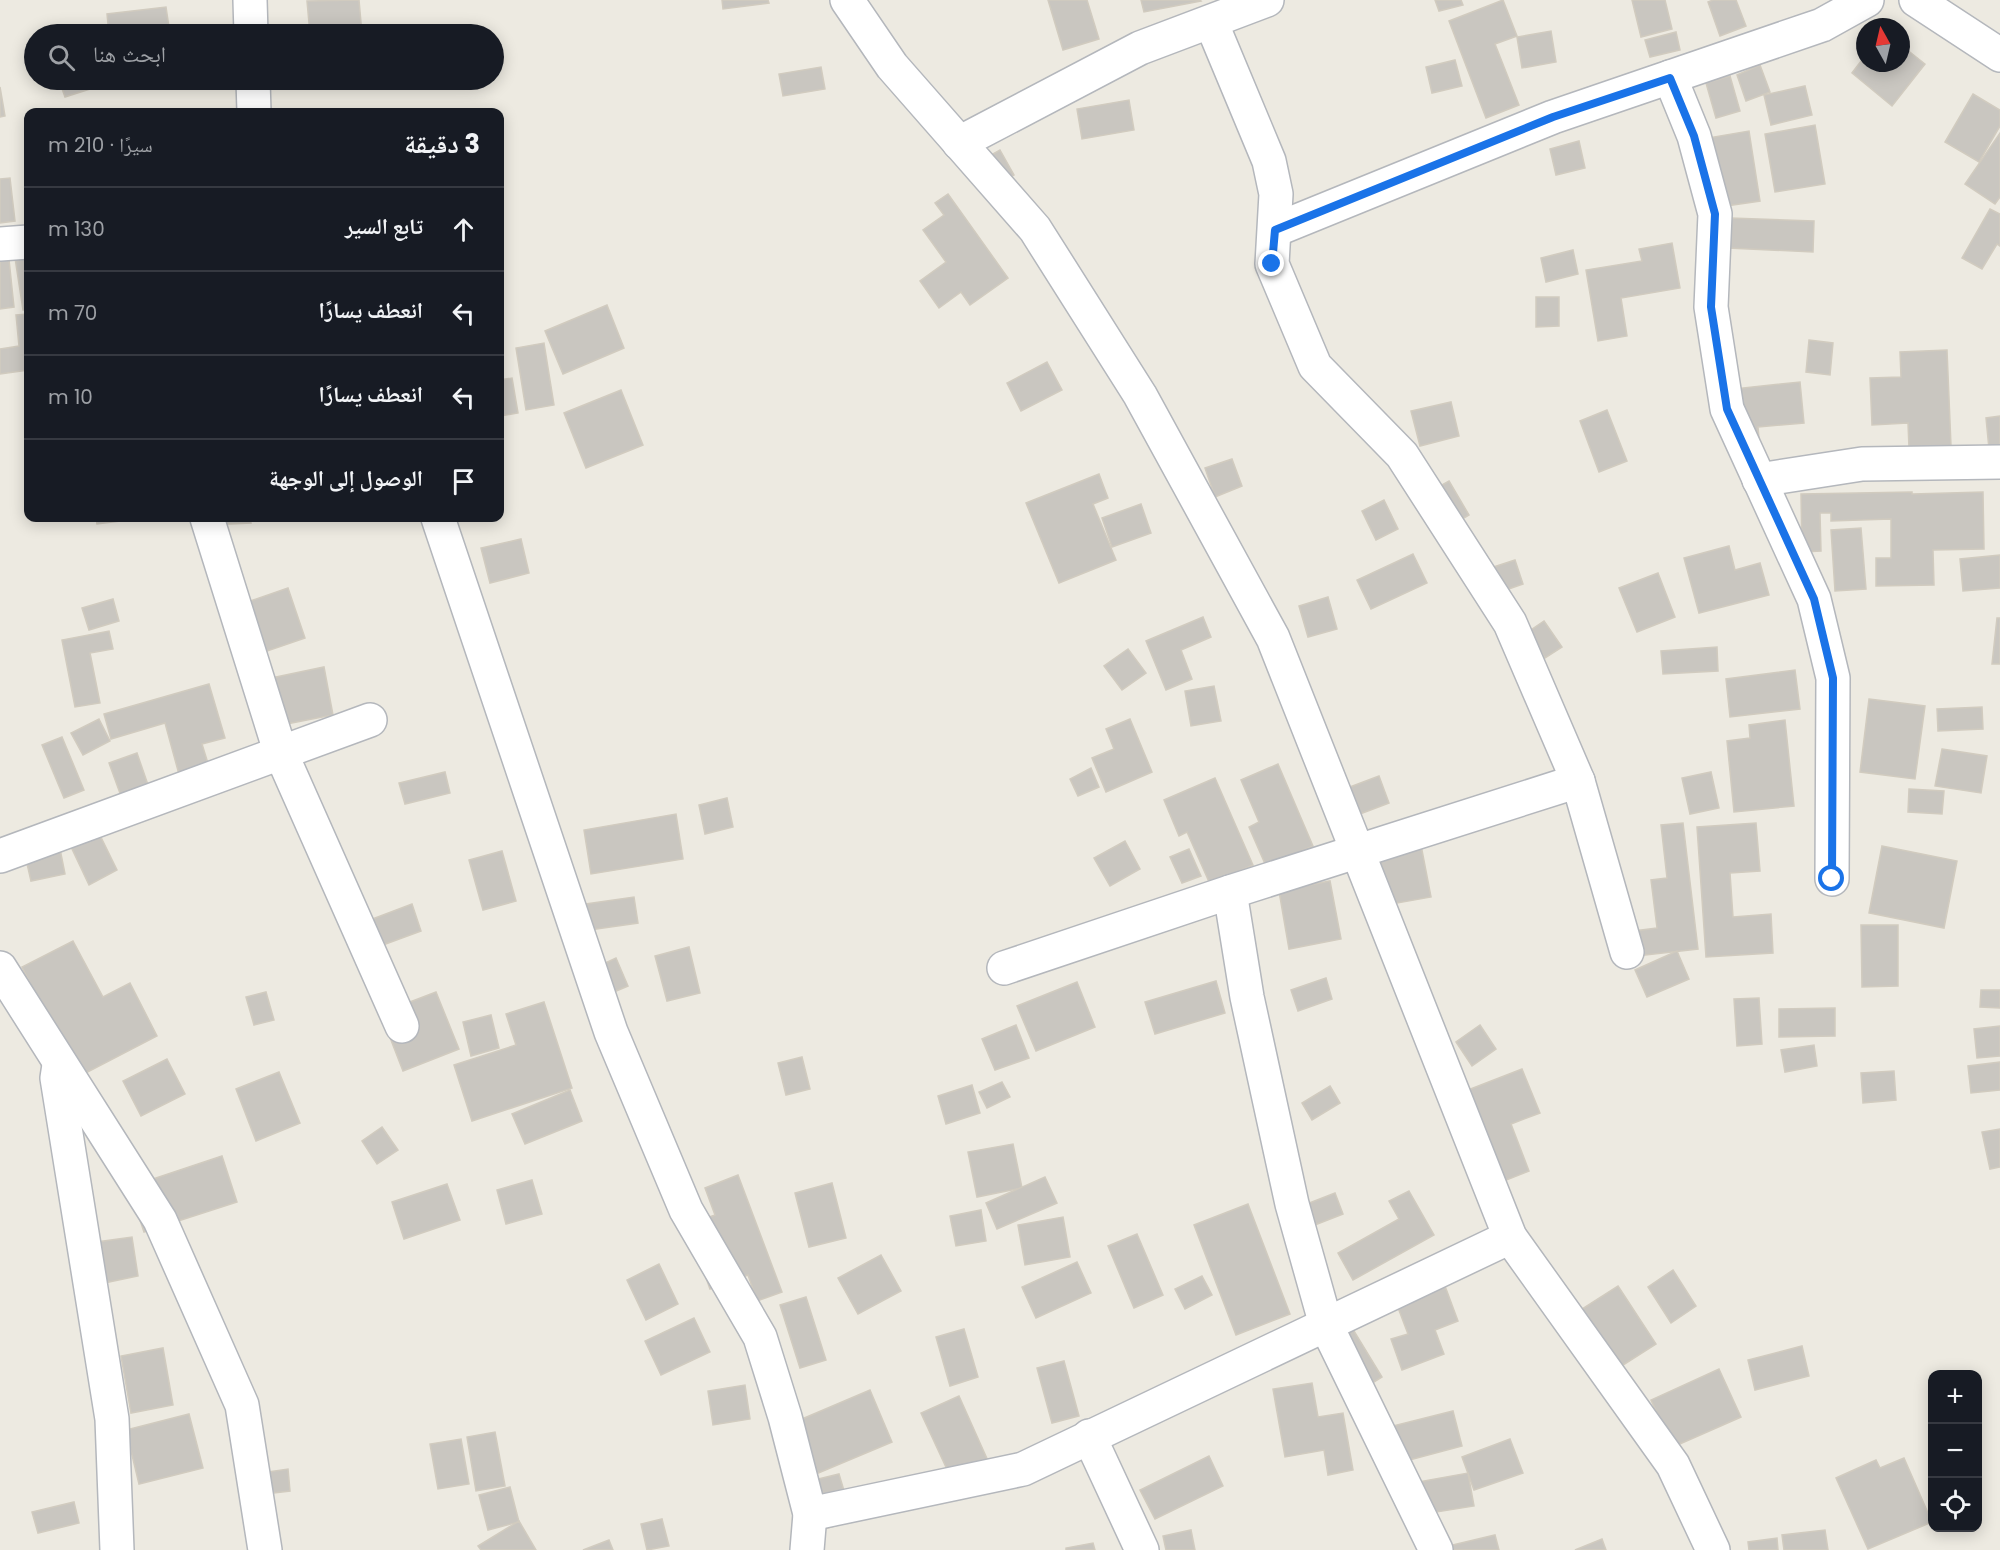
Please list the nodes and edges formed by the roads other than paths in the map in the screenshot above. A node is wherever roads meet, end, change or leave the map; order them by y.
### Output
1 (250, 0) edge
2 (847, 0) edge
3 (1267, 0) edge
4 (1867, 0) edge
5 (1916, 0) edge
6 (1211, 22) junction
7 (251, 24) edge
8 (2000, 55) edge
9 (1670, 78) junction
10 (253, 90) edge
11 (254, 108) edge
12 (959, 143) junction
13 (1275, 230) junction
14 (24, 242) edge
15 (0, 244) edge
16 (2000, 462) edge
17 (1759, 480) junction
18 (208, 522) edge
19 (439, 522) edge
20 (370, 720) dead end
21 (280, 751) junction
22 (1578, 781) junction
23 (1358, 853) junction
24 (0, 855) edge
25 (1832, 879) dead end
26 (1230, 892) junction
27 (1627, 952) dead end
28 (0, 968) edge
29 (1004, 968) dead end
30 (402, 1026) dead end
31 (59, 1062) junction
32 (1510, 1237) junction
33 (1326, 1325) junction
34 (1089, 1436) junction
35 (810, 1514) junction
36 (117, 1550) edge
37 (265, 1550) edge
38 (807, 1550) edge
39 (1142, 1550) edge
40 (1436, 1550) edge
41 (1713, 1550) edge

1 - 7 street
2 - 12 street
3 - 6 street
4 - 9 street
5 - 8 street
6 - 12 street
6 - 13 street
9 - 13 street
9 - 17 street
10 - 11 street
12 - 23 street
13 - 22 street
14 - 15 street
16 - 17 street
17 - 25 street
18 - 21 street
19 - 35 street
20 - 21 street
21 - 24 street
21 - 30 street
22 - 23 street
22 - 27 street
23 - 26 street
23 - 32 street
26 - 29 street
26 - 33 street
28 - 31 street
31 - 36 street
31 - 37 street
32 - 33 street
32 - 41 street
33 - 34 street
33 - 40 street
34 - 35 street
34 - 39 street
35 - 38 street

